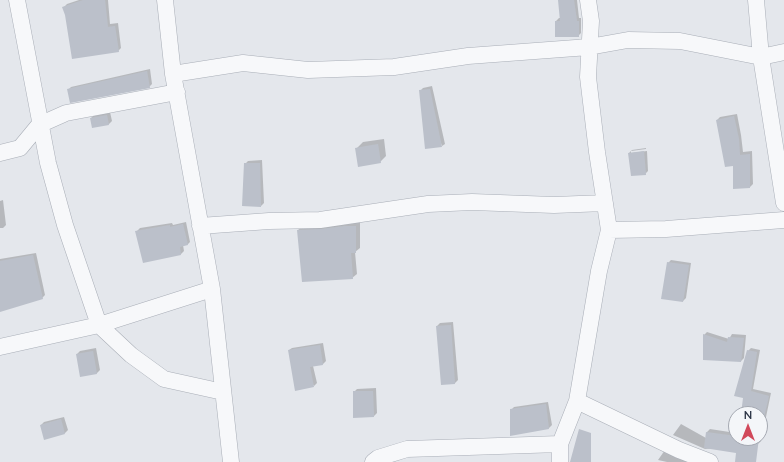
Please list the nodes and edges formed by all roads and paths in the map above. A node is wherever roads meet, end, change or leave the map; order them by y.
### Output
1 (17, 0) edge
2 (165, 0) edge
3 (588, 0) edge
4 (756, 0) edge
5 (589, 47) junction
6 (784, 52) edge
7 (761, 57) junction
8 (173, 74) junction
9 (177, 92) junction
10 (39, 125) junction
11 (0, 153) edge
12 (605, 203) junction
13 (784, 203) edge
14 (784, 220) edge
15 (200, 226) junction
16 (609, 230) junction
17 (212, 289) junction
18 (99, 325) junction
19 (0, 347) edge
20 (223, 392) junction
21 (577, 401) junction
22 (560, 444) junction
23 (679, 456) edge
24 (231, 462) edge
25 (373, 462) edge
26 (560, 462) edge
27 (710, 462) edge

1 - 10 street
2 - 8 street
3 - 5 street
4 - 7 street
5 - 7 street
5 - 8 street
5 - 12 street
6 - 7 street
7 - 13 street
8 - 9 street
9 - 10 street
9 - 15 street
10 - 11 street
10 - 18 street
12 - 15 street
12 - 16 street
14 - 16 street
15 - 17 street
16 - 21 street
17 - 18 street
17 - 20 street
18 - 19 street
18 - 20 street
20 - 24 street
21 - 22 street
21 - 23 street
22 - 25 street
22 - 26 street
23 - 27 street

